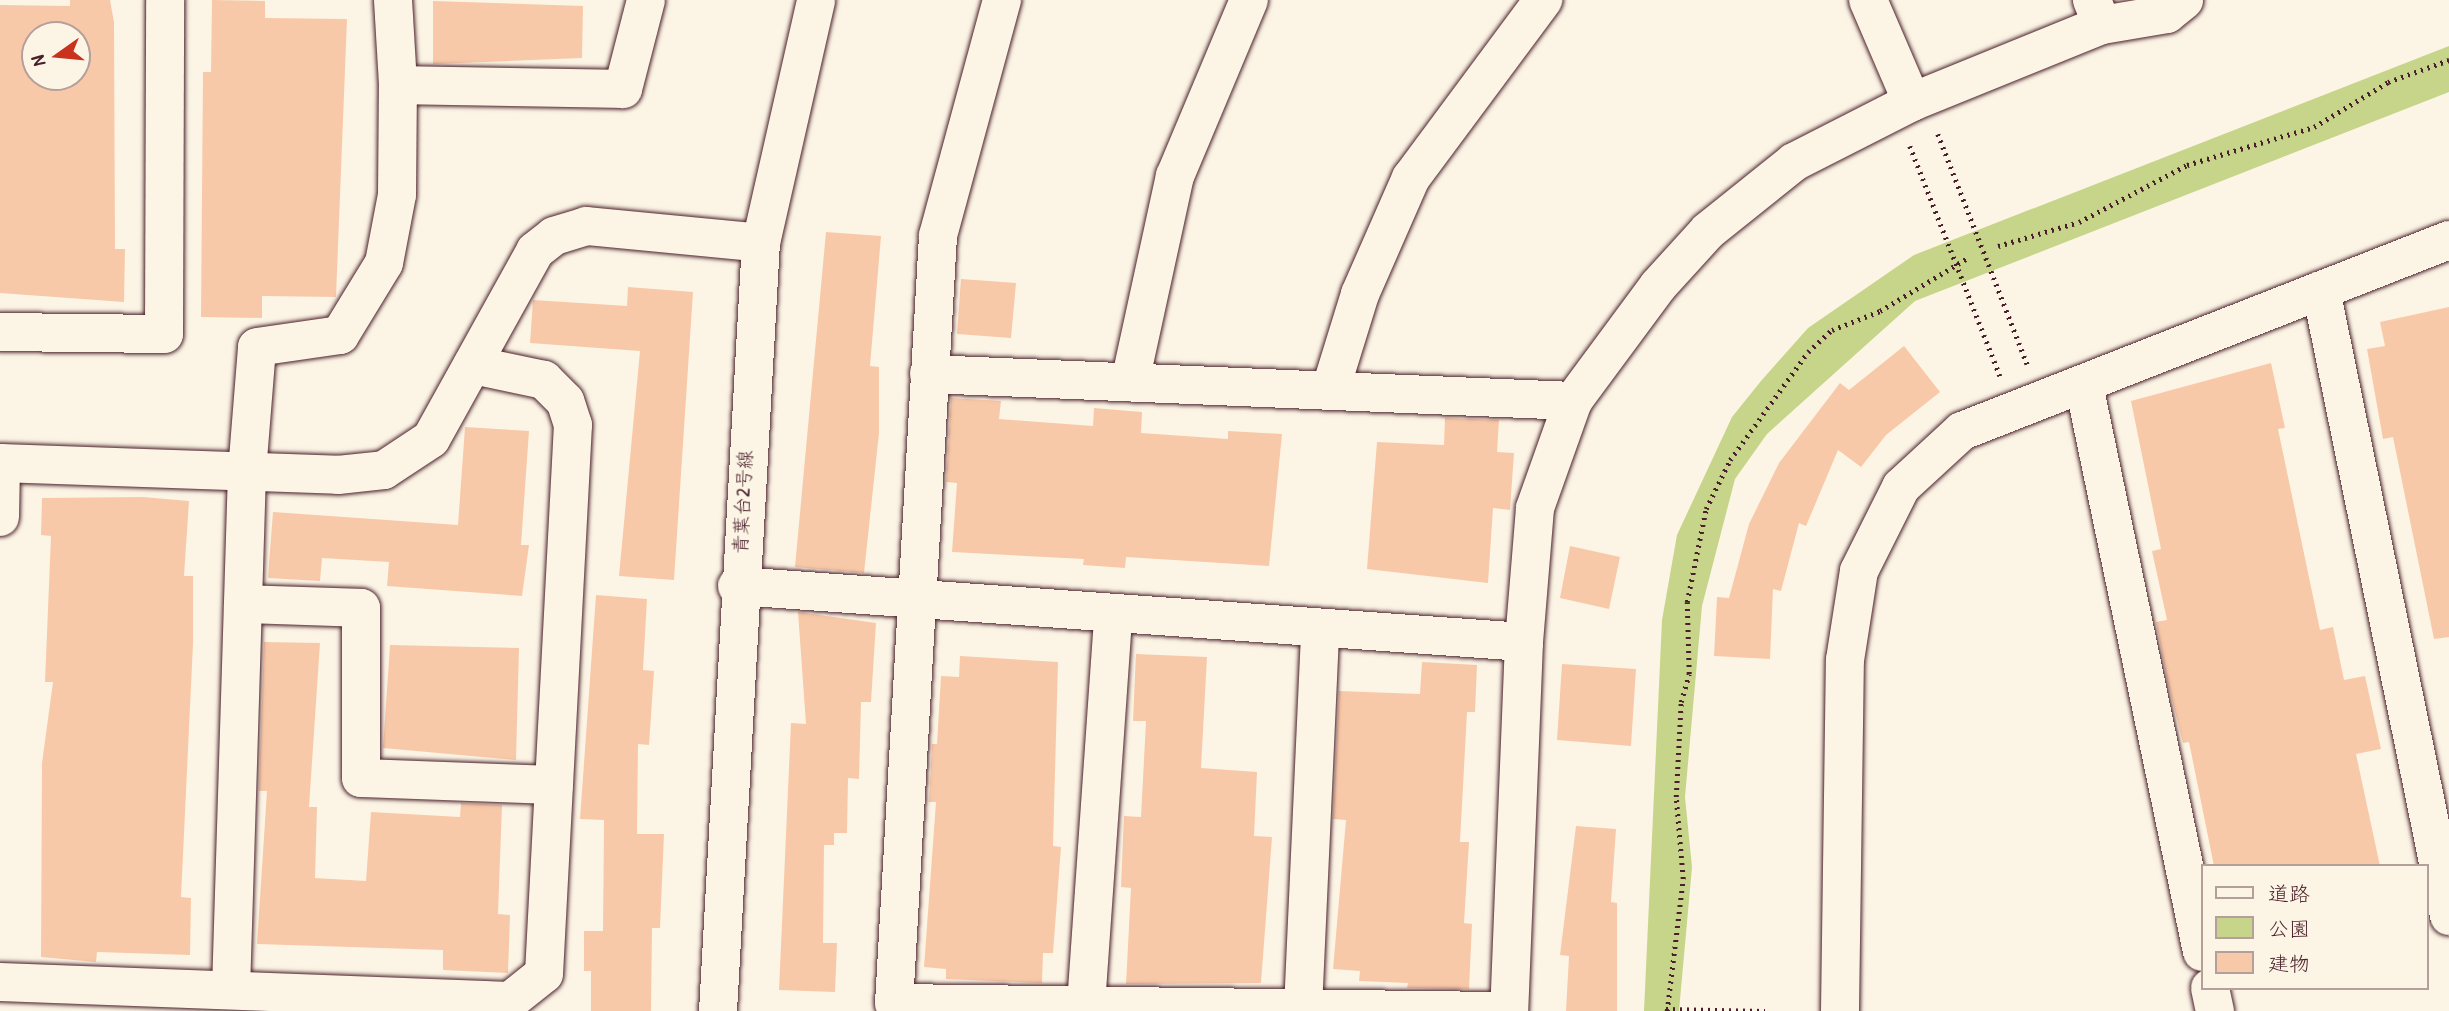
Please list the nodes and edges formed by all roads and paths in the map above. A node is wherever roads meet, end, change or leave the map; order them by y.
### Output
1 (165, 0) edge
2 (393, 0) edge
3 (646, 0) edge
4 (817, 0) edge
5 (1002, 0) edge
6 (1249, 0) edge
7 (1543, 0) edge
8 (1868, 0) edge
9 (2184, 0) edge
10 (2097, 13) edge
11 (2449, 60) edge
12 (398, 85) junction
13 (1909, 120) junction
14 (2449, 240) edge
15 (761, 243) junction
16 (1998, 246) dead end
17 (1969, 257) dead end
18 (1956, 262) junction
19 (2321, 290) junction
20 (0, 332) edge
21 (473, 365) junction
22 (929, 374) junction
23 (2000, 377) dead end
24 (1130, 382) junction
25 (2084, 385) junction
26 (1329, 391) junction
27 (1573, 401) junction
28 (2029, 404) junction
29 (1, 463) edge
30 (247, 472) junction
31 (0, 517) edge
32 (737, 586) junction
33 (915, 596) junction
34 (243, 604) junction
35 (1113, 616) junction
36 (1320, 629) junction
37 (1524, 642) junction
38 (554, 785) junction
39 (2449, 916) edge
40 (2200, 942) edge
41 (0, 982) edge
42 (231, 990) junction
43 (2210, 990) edge
44 (1086, 1005) junction
45 (1303, 1009) junction
46 (1666, 1010) edge
47 (718, 1011) edge
48 (1499, 1011) edge
49 (1508, 1011) edge
50 (1765, 1011) edge
51 (1840, 1011) edge
52 (2215, 1011) edge

1 - 20 street
2 - 12 street
3 - 12 street
4 - 15 street, 青葉台2号線
5 - 22 street
6 - 24 street
7 - 26 street
8 - 13 street
9 - 10 street
10 - 13 street
11 - 16 path
12 - 30 street
13 - 18 path
13 - 27 street
13 - 28 path
14 - 19 street
15 - 21 street
15 - 32 street, 青葉台2号線
17 - 18 path
18 - 23 path
18 - 46 path
19 - 25 street
19 - 39 street
21 - 30 street
21 - 38 street
22 - 24 street
22 - 33 street
24 - 26 street
25 - 28 street
25 - 40 street
26 - 27 street
27 - 37 street
28 - 51 street
29 - 30 street
29 - 31 street
30 - 34 street
32 - 33 street
32 - 47 street, 青葉台2号線
33 - 35 street
33 - 44 street
34 - 38 street
34 - 42 street
35 - 36 street
35 - 44 street
36 - 37 street
36 - 45 street
37 - 49 street
38 - 42 street
41 - 42 street
43 - 52 street
44 - 45 street
45 - 48 street
46 - 50 path

